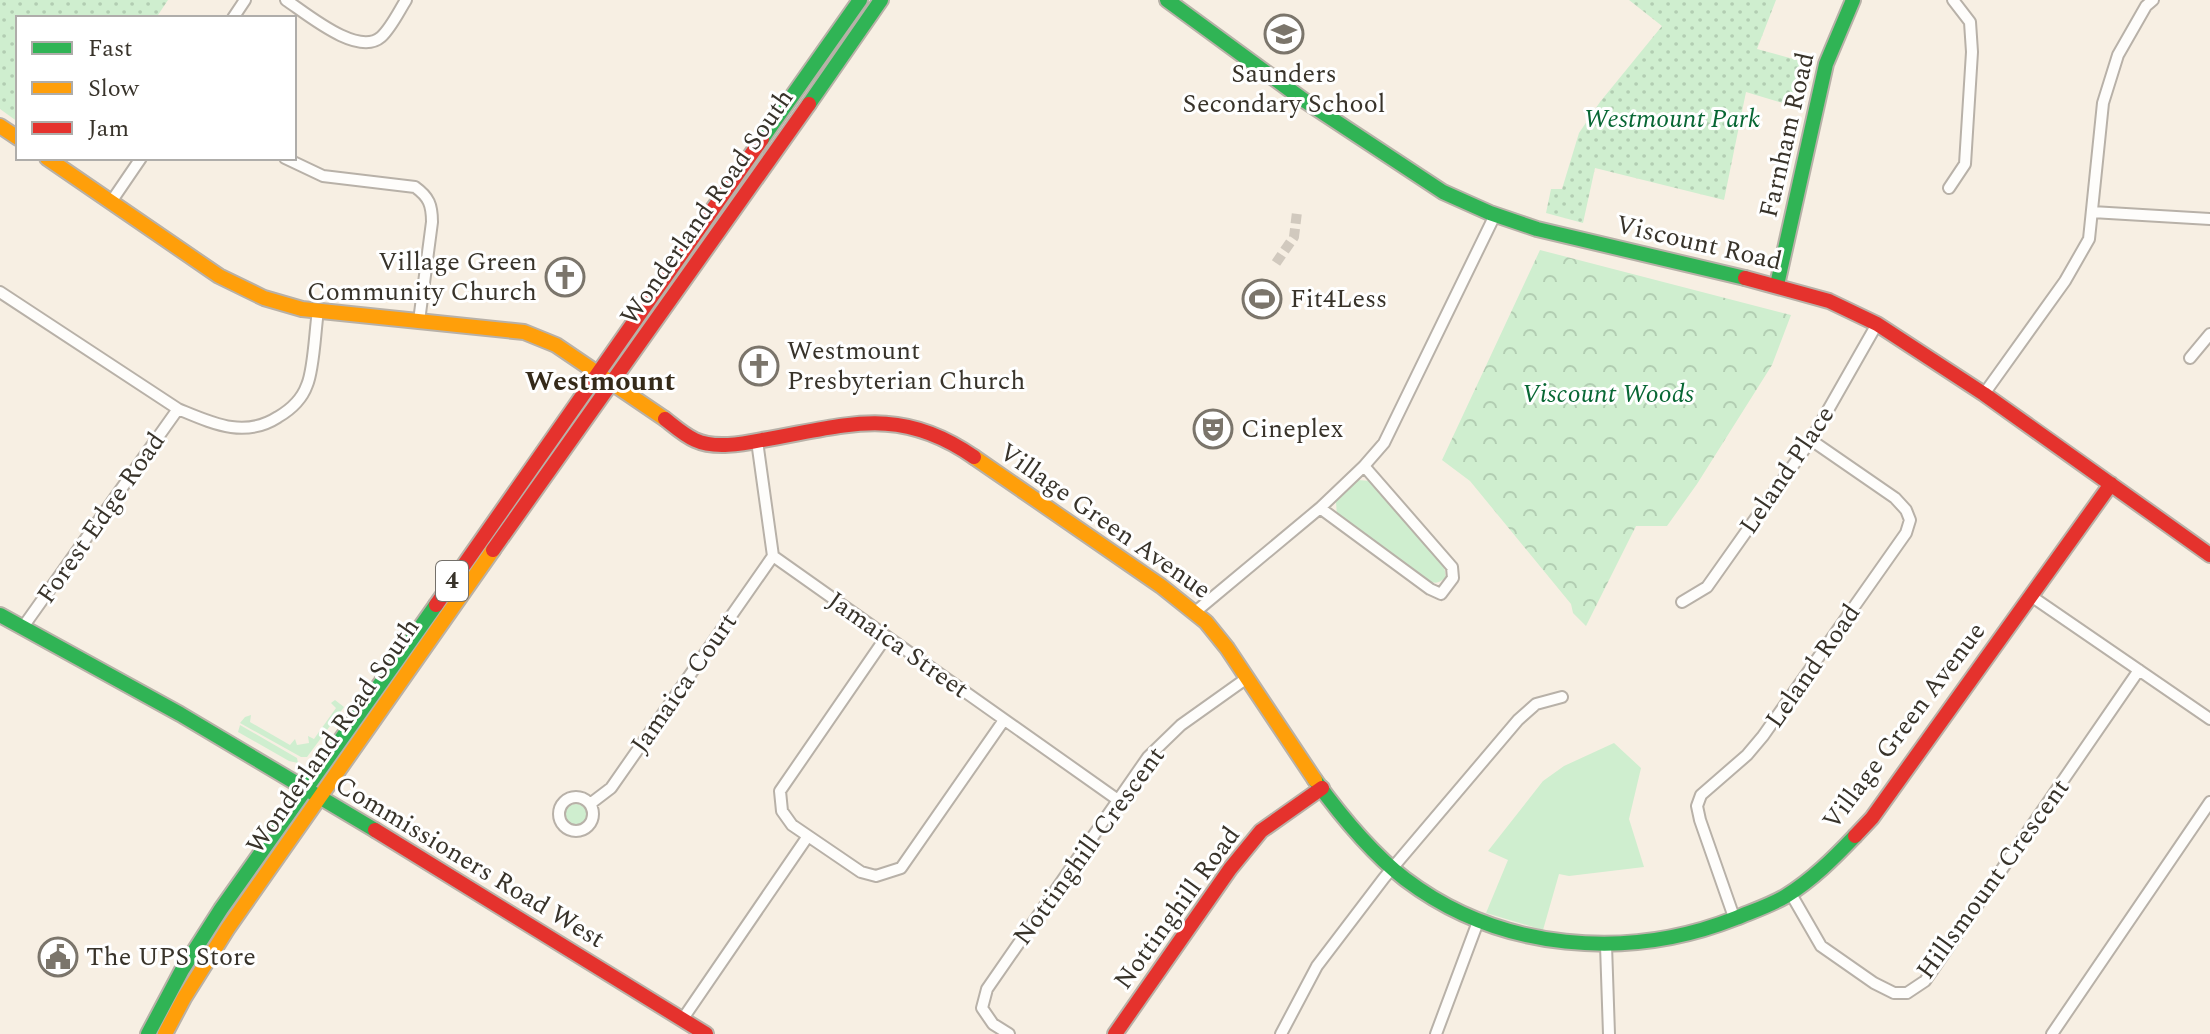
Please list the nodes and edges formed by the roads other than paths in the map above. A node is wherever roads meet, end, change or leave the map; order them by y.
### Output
1 (286, 0) edge
2 (406, 0) edge
3 (860, 0) edge
4 (881, 0) edge
5 (1167, 0) edge
6 (1853, 0) edge
7 (1953, 0) edge
8 (2153, 0) edge
9 (50, 160) edge
10 (140, 160) edge
11 (289, 160) edge
12 (1949, 188) dead end
13 (111, 202) junction
14 (2092, 212) junction
15 (1495, 215) junction
16 (2210, 219) edge
17 (1777, 285) junction
18 (0, 292) edge
19 (318, 311) junction
20 (419, 321) junction
21 (1877, 324) junction
22 (2210, 334) edge
23 (2190, 358) dead end
24 (599, 374) junction
25 (613, 384) junction
26 (1984, 394) junction
27 (178, 409) junction
28 (1811, 440) junction
29 (757, 441) junction
30 (1364, 466) junction
31 (2111, 484) junction
32 (1320, 508) junction
33 (2210, 555) edge
34 (773, 556) junction
35 (2031, 596) junction
36 (1682, 602) dead end
37 (1194, 613) junction
38 (0, 615) edge
39 (23, 627) junction
40 (886, 637) junction
41 (2139, 670) junction
42 (1247, 678) junction
43 (1562, 697) dead end
44 (2210, 719) edge
45 (1004, 720) junction
46 (1322, 788) junction
47 (306, 789) junction
48 (320, 798) junction
49 (1118, 800) junction
50 (2210, 802) edge
51 (590, 804) dead end
52 (808, 836) junction
53 (1392, 867) junction
54 (1791, 894) junction
55 (1479, 919) junction
56 (1735, 920) junction
57 (1606, 945) junction
58 (682, 1020) junction
59 (148, 1034) edge
60 (165, 1034) edge
61 (706, 1034) edge
62 (1009, 1034) edge
63 (1115, 1034) edge
64 (1281, 1034) edge
65 (1436, 1034) edge
66 (1609, 1034) edge
67 (2052, 1034) edge

1 - 2 street
3 - 24 street, Wonderland Road South / 4
4 - 25 street, Wonderland Road South / 4
5 - 15 street, Viscount Road
6 - 17 street, Farnham Road
7 - 12 street
8 - 14 street
9 - 13 street, Village Green Avenue
10 - 13 street
11 - 20 street
13 - 19 street, Village Green Avenue
14 - 16 street
14 - 26 street
15 - 17 street, Viscount Road
15 - 30 street
17 - 21 street, Viscount Road
18 - 27 street
19 - 20 street, Village Green Avenue
19 - 27 street
20 - 24 street, Village Green Avenue
21 - 26 street, Viscount Road
21 - 28 street, Leland Place
22 - 23 street
24 - 25 street, Village Green Avenue
24 - 47 street, Wonderland Road South / 4
25 - 29 street, Village Green Avenue
25 - 48 street, Wonderland Road South / 4
26 - 31 street, Viscount Road
27 - 39 street, Forest Edge Road
28 - 36 street, Leland Place
28 - 56 street, Leland Road
29 - 34 street
29 - 37 street, Village Green Avenue
30 - 32 street
30 - 32 street
31 - 33 street, Viscount Road
31 - 35 street, Village Green Avenue
32 - 37 street
34 - 40 street, Jamaica Street
34 - 51 street, Jamaica Court
35 - 41 street
35 - 54 street, Village Green Avenue
37 - 42 street, Village Green Avenue
38 - 39 street, Commissioners Road West
39 - 47 street, Commissioners Road West
40 - 45 street, Jamaica Street
40 - 52 street
41 - 44 street
41 - 54 street, Hillsmount Crescent
42 - 46 street, Village Green Avenue
42 - 49 street, Nottinghill Crescent
43 - 53 street
45 - 49 street, Jamaica Street
45 - 52 street
46 - 53 street, Village Green Avenue
46 - 63 street, Nottinghill Road
47 - 48 street, Commissioners Road West
47 - 59 street, Wonderland Road South / 4
48 - 58 street, Commissioners Road West
48 - 60 street, Wonderland Road South / 4
49 - 62 street, Nottinghill Crescent
50 - 67 street
52 - 58 street
53 - 55 street, Village Green Avenue
53 - 64 street
54 - 56 street, Village Green Avenue
55 - 57 street, Village Green Avenue
55 - 65 street
56 - 57 street, Village Green Avenue
57 - 66 street
58 - 61 street, Commissioners Road West

